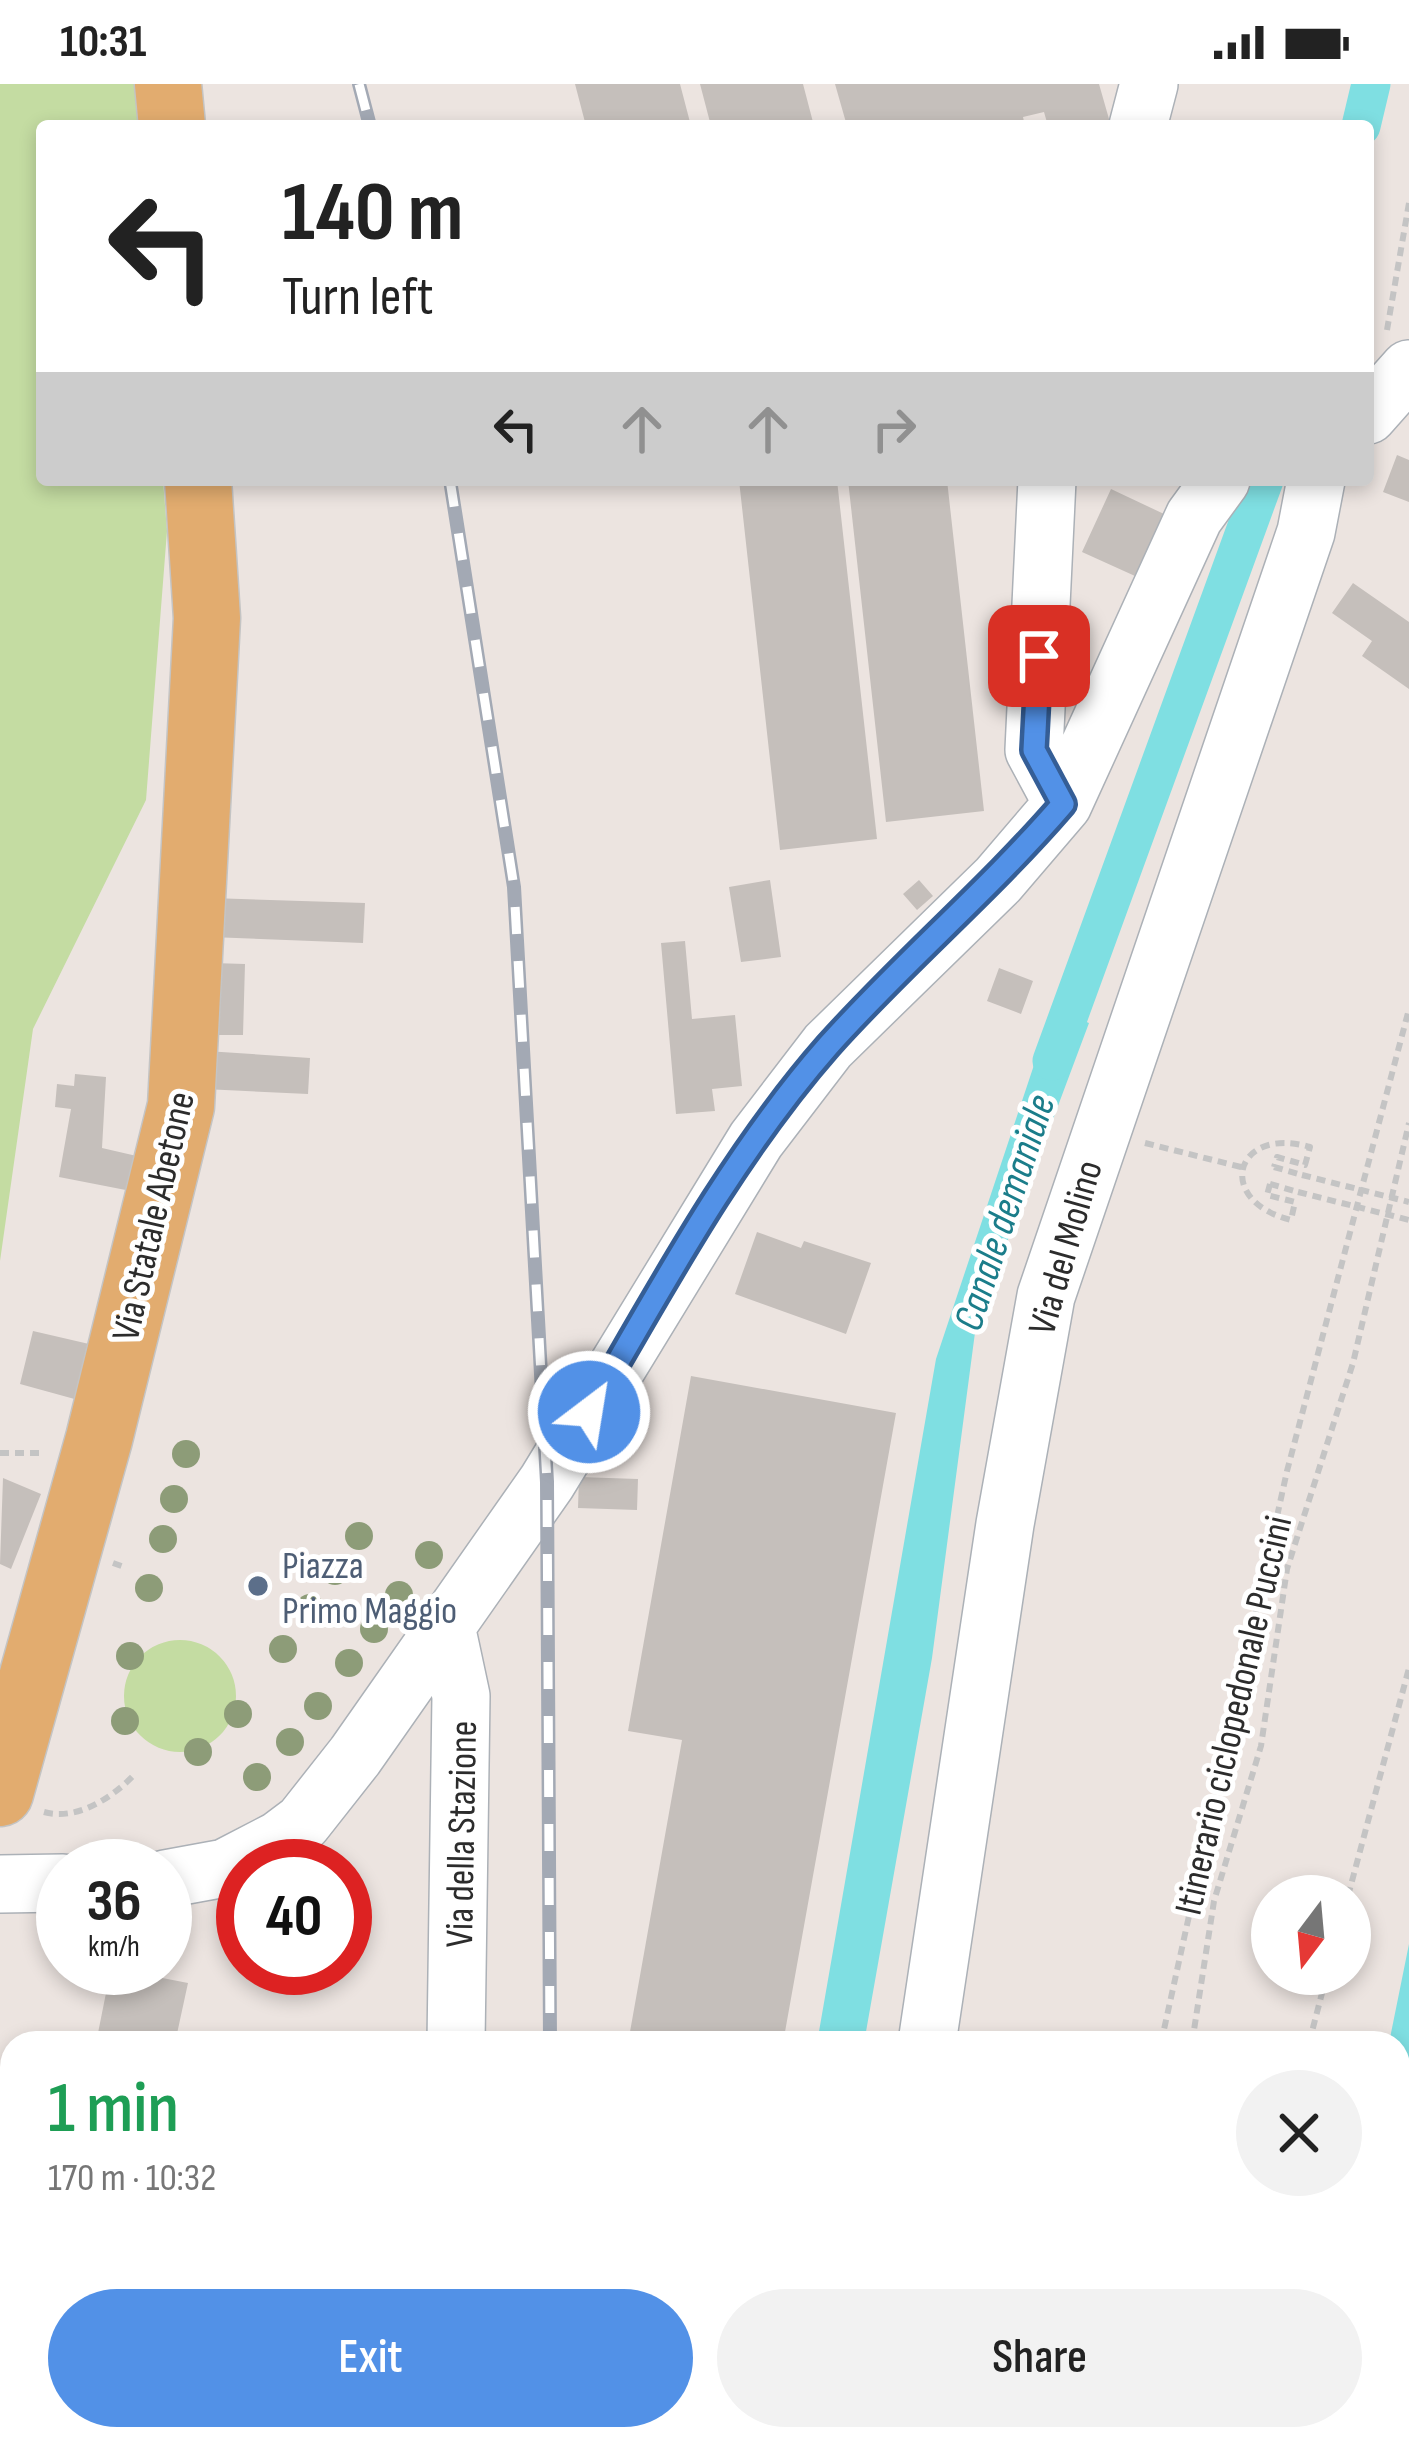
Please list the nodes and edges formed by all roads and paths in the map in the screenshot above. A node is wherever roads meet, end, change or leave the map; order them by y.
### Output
1 (168, 84) edge
2 (1149, 84) edge
3 (171, 120) edge
4 (1140, 120) edge
5 (1409, 203) edge
6 (1394, 386) edge
7 (198, 486) edge
8 (1047, 486) edge
9 (1217, 486) edge
10 (1315, 486) edge
11 (1063, 804) junction
12 (1409, 1010) edge
13 (1409, 1123) edge
14 (1098, 1131) junction
15 (1241, 1167) junction
16 (1409, 1202) edge
17 (1409, 1220) edge
18 (446, 1626) junction
19 (1409, 1668) edge
20 (135, 1774) dead end
21 (0, 1793) edge
22 (90, 1804) dead end
23 (192, 1874) edge
24 (1354, 1875) edge
25 (36, 1883) edge
26 (0, 1884) edge
27 (1322, 1995) edge
28 (456, 2031) edge
29 (929, 2031) edge
30 (1164, 2031) edge
31 (1194, 2031) edge
32 (1312, 2031) edge

1 - 3 main road
2 - 4 street
5 - 6 path
7 - 21 main road, Via Statale Abetone
8 - 11 street
9 - 11 street
10 - 14 street, Via del Molino
11 - 18 street
12 - 30 path
13 - 31 path, Itinerario ciclopedonale Puccini
14 - 15 path
14 - 29 street, Via del Molino
15 - 16 path, bridge
15 - 17 path, bridge
18 - 23 street
18 - 28 street, Via della Stazione
19 - 24 path
20 - 22 path
25 - 26 street
27 - 32 path

